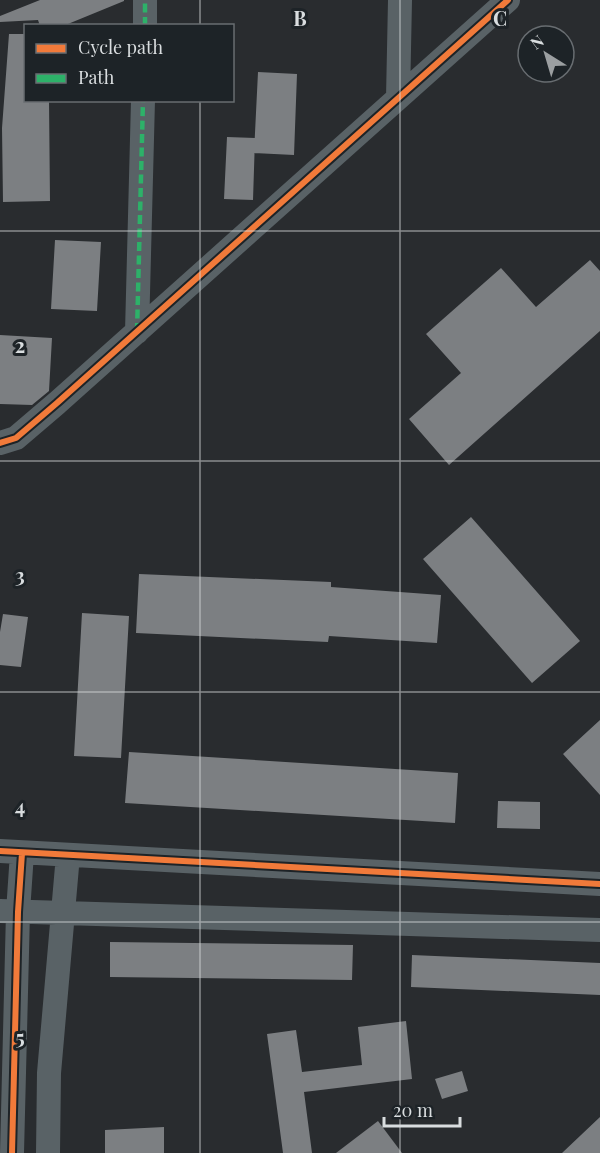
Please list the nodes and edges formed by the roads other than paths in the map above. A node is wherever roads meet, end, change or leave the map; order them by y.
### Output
1 (145, 0) edge
2 (400, 0) edge
3 (508, 0) edge
4 (145, 24) edge
5 (398, 98) junction
6 (143, 102) edge
7 (137, 332) junction
8 (0, 443) edge
9 (11, 852) edge
10 (68, 855) junction
11 (600, 884) edge
12 (9, 911) edge
13 (62, 912) junction
14 (600, 930) edge
15 (12, 1153) edge
16 (48, 1153) edge

1 - 4 street
2 - 5 street
3 - 5 street
5 - 7 street
6 - 7 street
7 - 8 street
9 - 10 street
9 - 12 street
10 - 11 street
10 - 13 street
12 - 13 street
12 - 15 street
13 - 14 street
13 - 16 street

